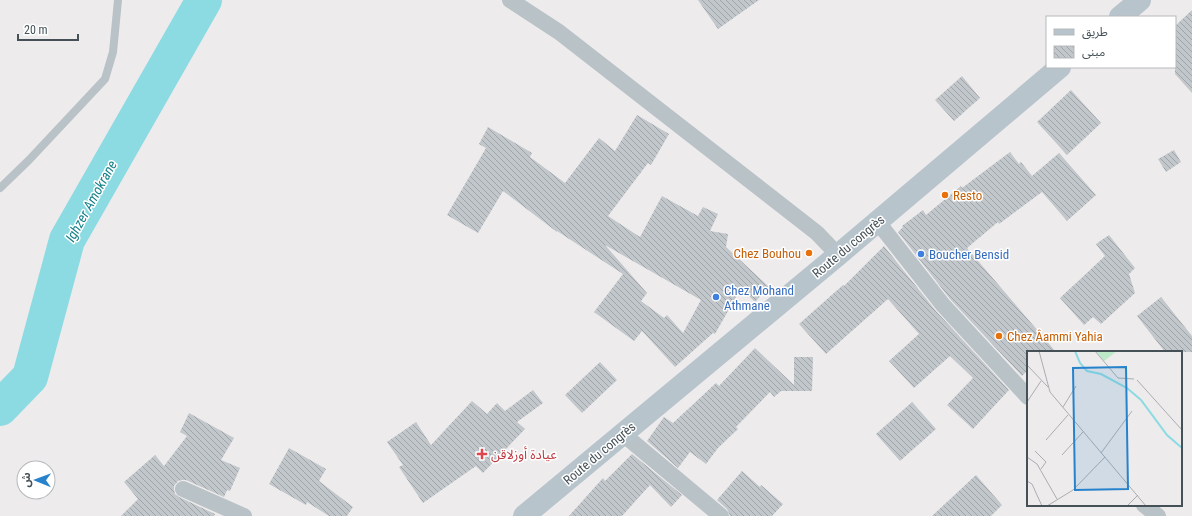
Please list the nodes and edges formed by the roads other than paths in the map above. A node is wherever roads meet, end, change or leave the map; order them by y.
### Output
1 (118, 0) edge
2 (510, 0) edge
3 (1140, 0) edge
4 (1121, 16) edge
5 (1059, 68) edge
6 (0, 188) edge
7 (877, 221) junction
8 (838, 255) junction
9 (1027, 396) edge
10 (622, 434) junction
11 (183, 489) dead end
12 (1145, 506) edge
13 (244, 516) edge
14 (524, 516) edge
15 (721, 516) edge
16 (1158, 516) edge

1 - 6 lane
2 - 8 street
3 - 4 main road
5 - 7 main road, Route du congrès
7 - 8 main road, Route du congrès
7 - 9 street
8 - 10 main road, Route du congrès
10 - 14 main road, Route du congrès
10 - 15 street
11 - 13 street
12 - 16 street

